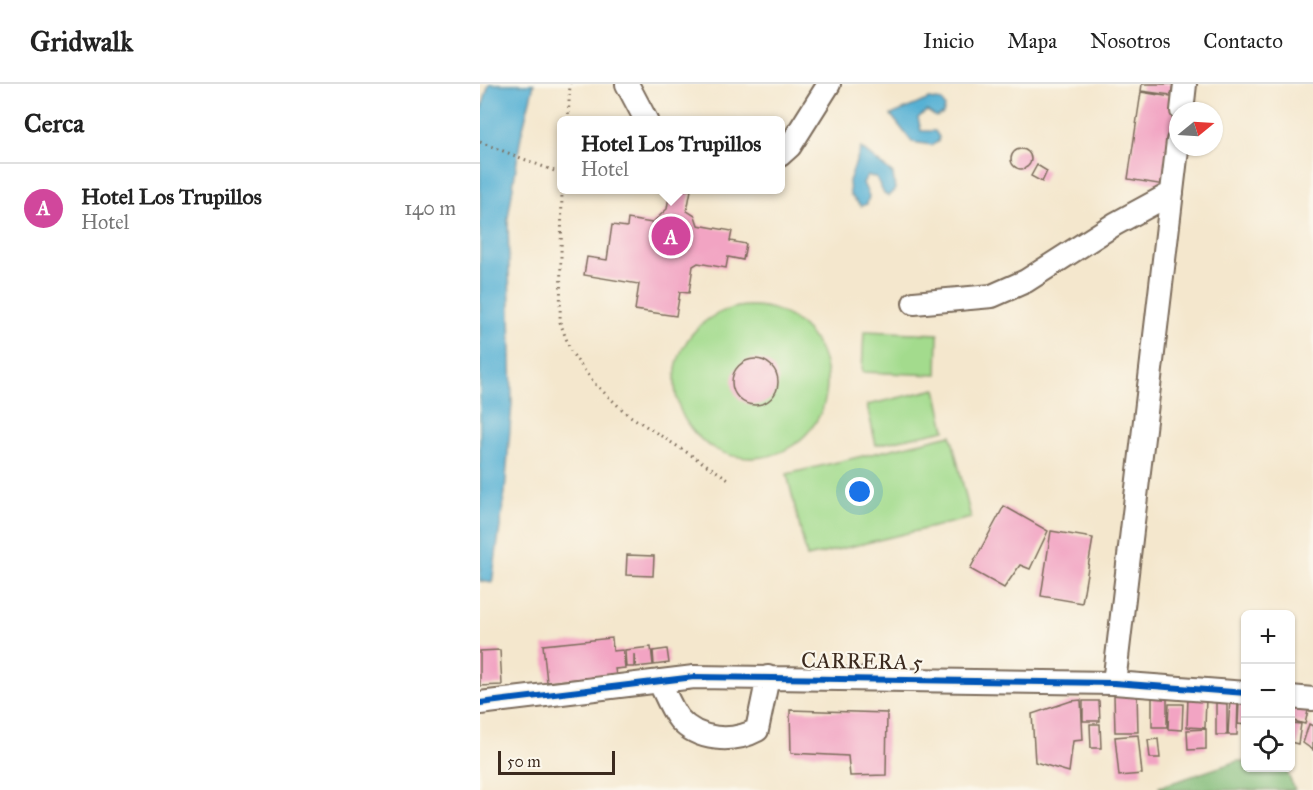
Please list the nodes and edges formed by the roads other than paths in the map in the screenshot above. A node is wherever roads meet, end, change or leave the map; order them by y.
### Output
1 (627, 84) edge
2 (829, 84) edge
3 (1185, 84) edge
4 (1183, 102) edge
5 (644, 116) edge
6 (785, 150) edge
7 (1176, 156) edge
8 (1172, 193) junction
9 (914, 303) dead end
10 (768, 677) junction
11 (659, 681) junction
12 (1114, 683) junction
13 (1241, 693) edge
14 (1295, 697) edge
15 (1313, 699) edge
16 (480, 703) edge

1 - 5 street
2 - 6 street
3 - 4 street
7 - 8 street
8 - 9 street
8 - 12 street
10 - 11 street, CARRERA 5
10 - 11 street
10 - 12 street, CARRERA 5
11 - 16 street, CARRERA 5
12 - 13 street, CARRERA 5
14 - 15 street

